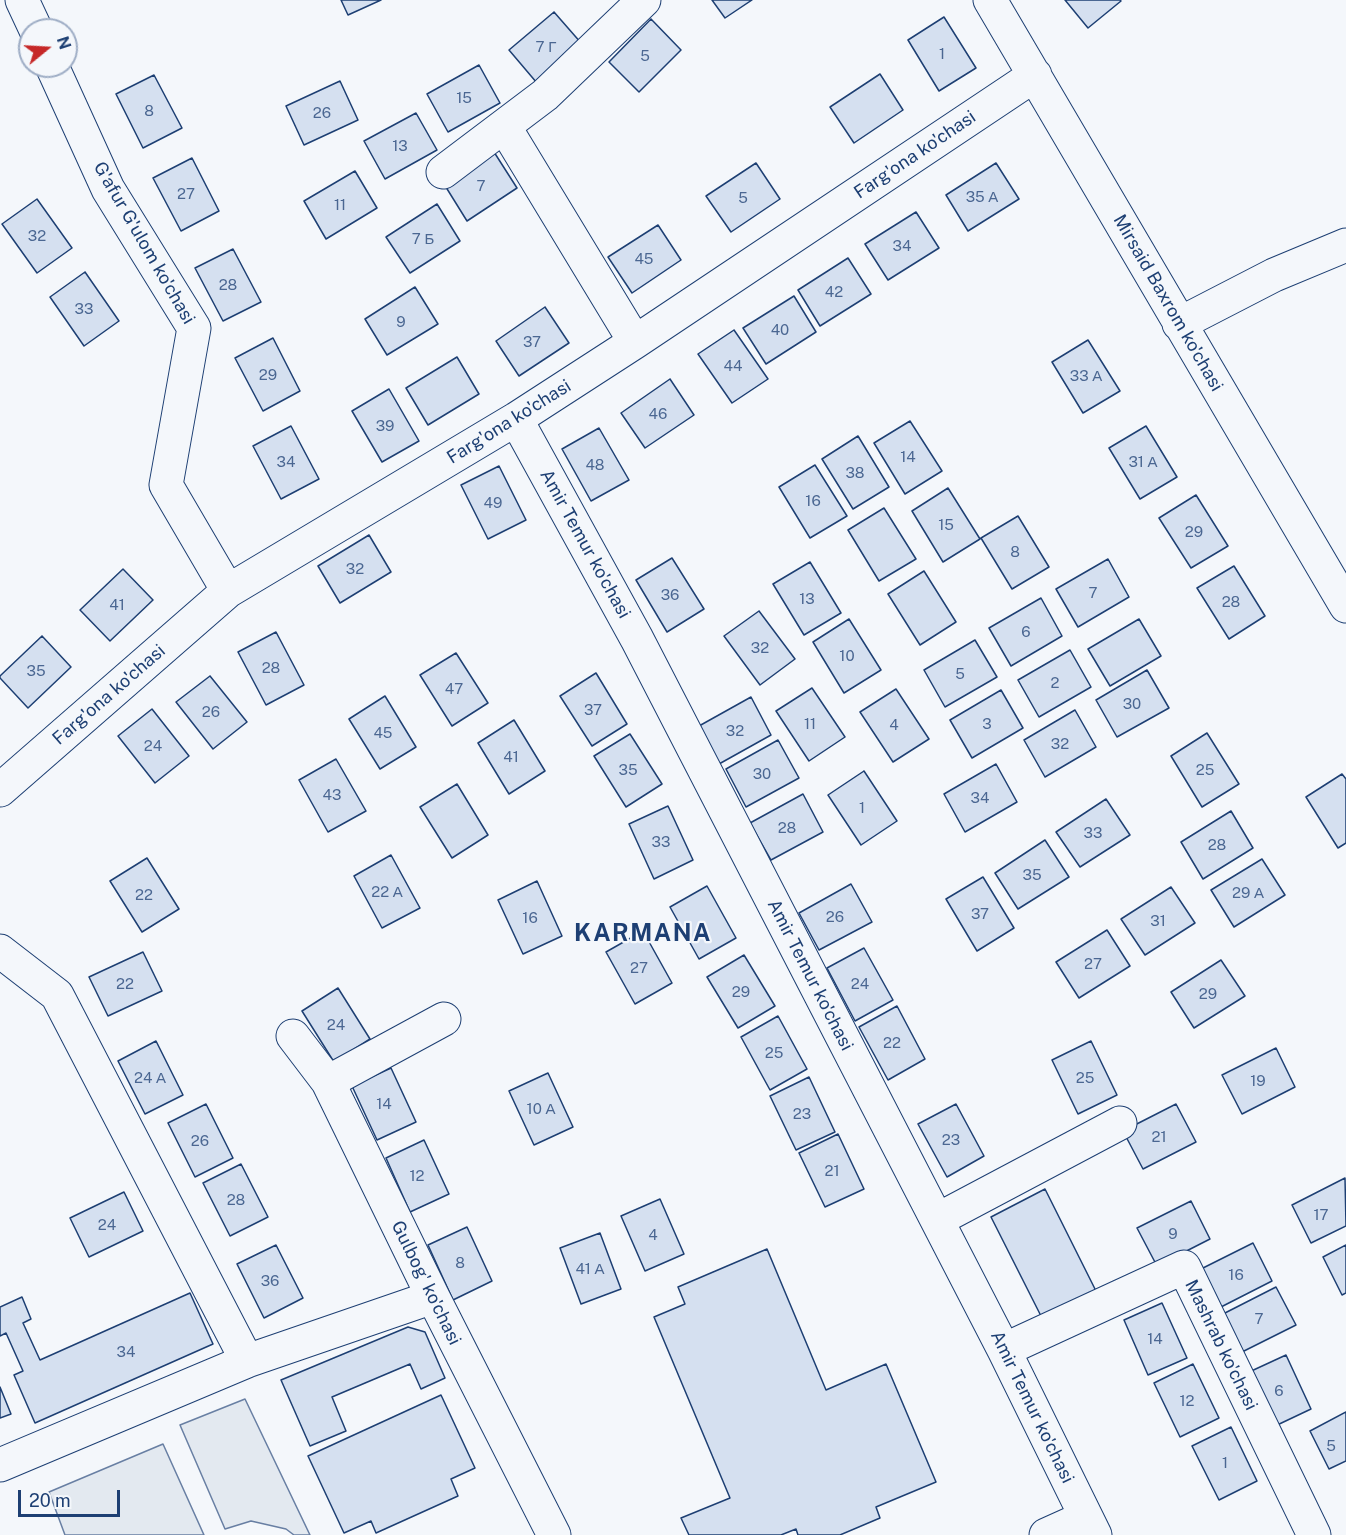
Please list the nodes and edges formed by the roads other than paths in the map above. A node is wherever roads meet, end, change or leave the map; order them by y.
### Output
1 (22, 0) edge
2 (644, 0) edge
3 (990, 0) edge
4 (30, 18) edge
5 (1035, 75) junction
6 (57, 78) edge
7 (504, 126) junction
8 (443, 172) dead end
9 (1346, 245) edge
10 (1179, 324) junction
11 (635, 342) junction
12 (516, 419) junction
13 (228, 591) junction
14 (1346, 606) edge
15 (0, 790) edge
16 (0, 951) edge
17 (444, 1019) dead end
18 (293, 1036) dead end
19 (328, 1082) junction
20 (1120, 1123) dead end
21 (937, 1220) junction
22 (433, 1297) junction
23 (1004, 1350) junction
24 (247, 1361) junction
25 (0, 1465) edge
26 (1091, 1526) edge
27 (554, 1535) edge
28 (1046, 1535) edge
29 (1314, 1535) edge

1 - 4 street
2 - 7 street
3 - 5 street, Mirsaid Baxrom ko'chasi
5 - 10 street, Mirsaid Baxrom ko'chasi
5 - 11 street, Farg'ona ko'chasi
6 - 13 street, G'afur G'ulom ko'chasi
7 - 8 street
7 - 11 street
9 - 10 street
10 - 14 street, Mirsaid Baxrom ko'chasi
11 - 12 street, Farg'ona ko'chasi
12 - 13 street, Farg'ona ko'chasi
12 - 21 street, Amir Temur ko'chasi
13 - 15 street, Farg'ona ko'chasi
16 - 24 street
17 - 19 street
18 - 19 street, Gulbog' ko'chasi
19 - 22 street, Gulbog' ko'chasi
20 - 21 street
21 - 23 street, Amir Temur ko'chasi
22 - 24 street
22 - 27 street, Gulbog' ko'chasi
23 - 26 street, Amir Temur ko'chasi
23 - 29 street, Mashrab ko'chasi
24 - 25 street
26 - 28 street

